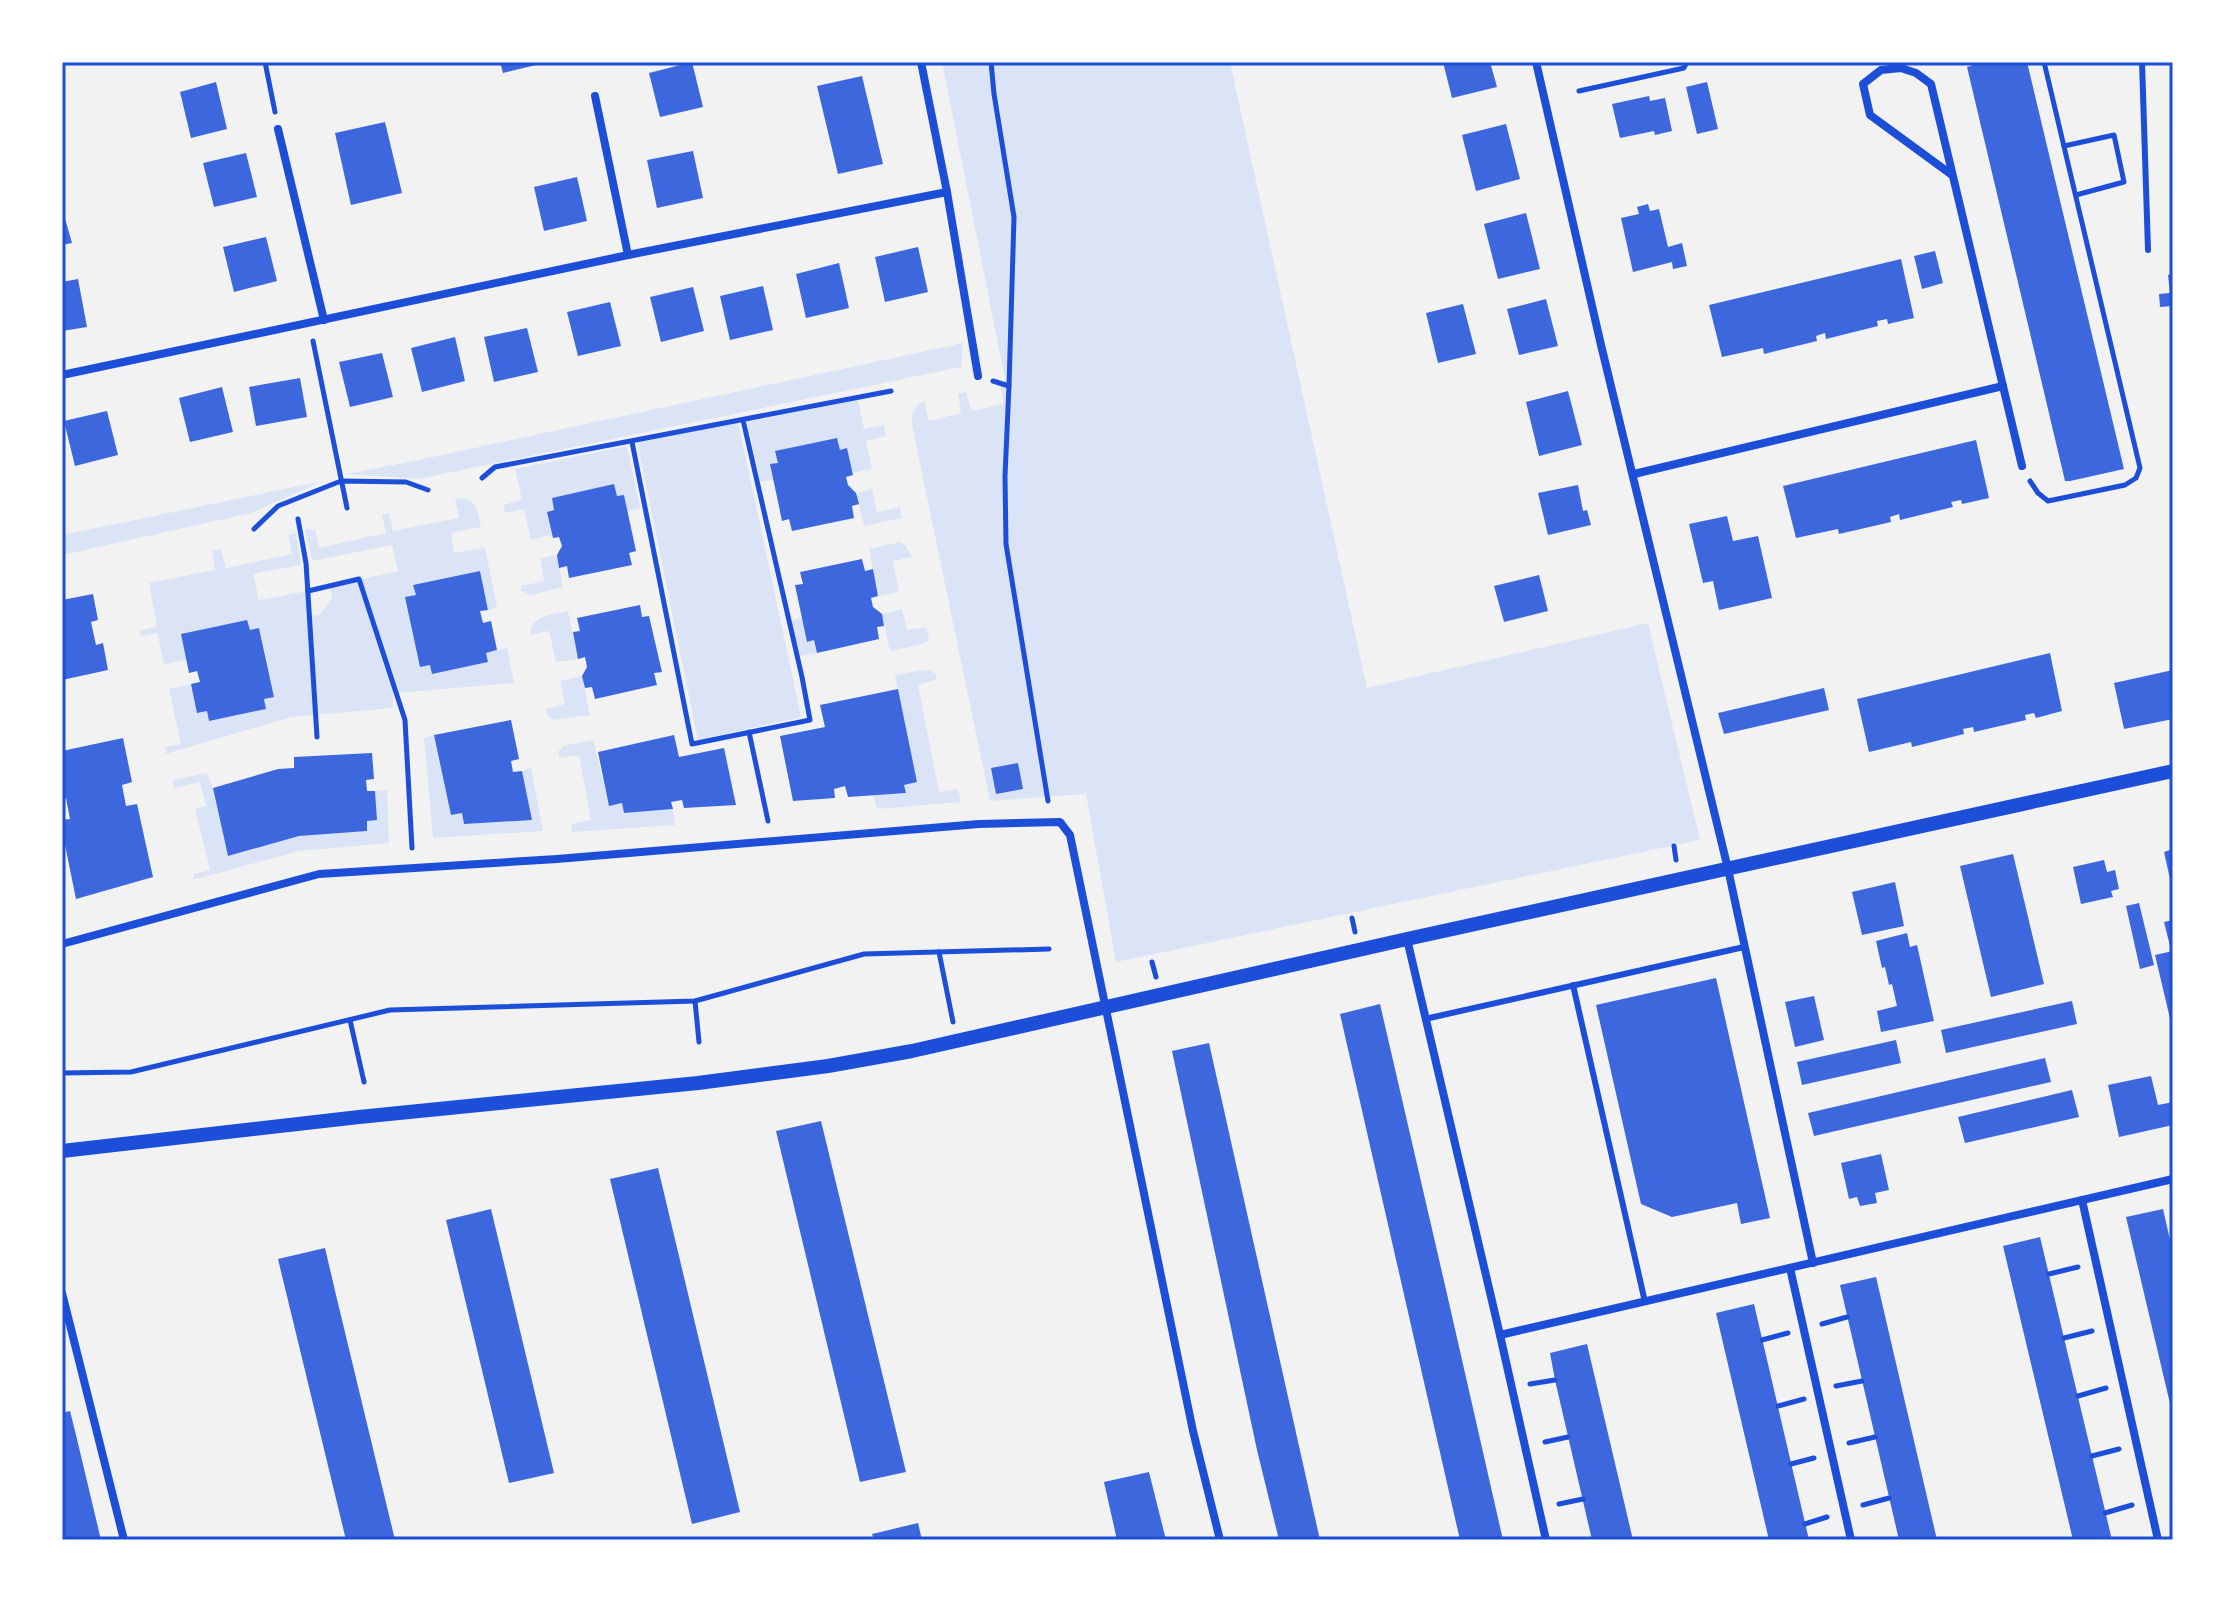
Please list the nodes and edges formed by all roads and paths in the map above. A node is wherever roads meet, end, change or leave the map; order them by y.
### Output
1 (265, 62) edge
2 (921, 62) edge
3 (991, 62) edge
4 (1536, 62) edge
5 (1687, 62) edge
6 (2044, 62) edge
7 (2142, 62) edge
8 (1579, 91) dead end
9 (595, 96) dead end
10 (278, 129) joint
11 (2064, 146) junction
12 (1952, 175) junction
13 (947, 192) junction
14 (2076, 195) junction
15 (2148, 250) dead end
16 (628, 255) junction
17 (324, 320) junction
18 (310, 323) junction
19 (62, 375) edge
20 (978, 376) joint
21 (1009, 386) junction
22 (2003, 386) junction
23 (891, 391) dead end
24 (743, 420) junction
25 (632, 442) junction
26 (2022, 466) joint
27 (1634, 474) junction
28 (482, 478) dead end
29 (341, 481) junction
30 (428, 490) dead end
31 (347, 508) dead end
32 (298, 519) dead end
33 (254, 529) dead end
34 (308, 591) junction
35 (749, 732) junction
36 (317, 737) dead end
37 (2173, 771) edge
38 (1048, 801) dead end
39 (768, 821) dead end
40 (412, 848) dead end
41 (1728, 869) junction
42 (1407, 939) junction
43 (62, 944) edge
44 (1744, 947) junction
45 (1049, 949) dead end
46 (939, 952) junction
47 (1573, 985) junction
48 (695, 1001) junction
49 (950, 1004) dead end
50 (1105, 1008) junction
51 (1425, 1019) junction
52 (350, 1020) junction
53 (699, 1042) dead end
54 (62, 1073) edge
55 (364, 1082) dead end
56 (62, 1151) edge
57 (2173, 1179) edge
58 (2082, 1200) junction
59 (1813, 1263) junction
60 (2078, 1267) dead end
61 (1790, 1268) junction
62 (2049, 1274) dead end
63 (62, 1293) edge
64 (1645, 1302) junction
65 (1847, 1317) dead end
66 (1822, 1324) dead end
67 (2092, 1331) dead end
68 (1788, 1333) dead end
69 (1500, 1335) junction
70 (2064, 1338) dead end
71 (1762, 1340) dead end
72 (1555, 1380) dead end
73 (1862, 1381) dead end
74 (1530, 1384) dead end
75 (1836, 1386) dead end
76 (2106, 1388) dead end
77 (2078, 1396) dead end
78 (1804, 1399) dead end
79 (1778, 1406) dead end
80 (1568, 1437) dead end
81 (1875, 1437) dead end
82 (1545, 1442) dead end
83 (1849, 1443) dead end
84 (2119, 1449) dead end
85 (1817, 1456) dead end
86 (2092, 1456) dead end
87 (1791, 1464) dead end
88 (1889, 1498) dead end
89 (1583, 1499) dead end
90 (1559, 1504) dead end
91 (1863, 1505) dead end
92 (2132, 1505) dead end
93 (2105, 1513) dead end
94 (1832, 1516) dead end
95 (1805, 1524) dead end
96 (124, 1540) edge
97 (1220, 1540) edge
98 (1546, 1540) edge
99 (1851, 1540) edge
100 (2158, 1540) edge

1 - 10 path
2 - 13 street
3 - 21 path
4 - 27 street
5 - 8 path
6 - 11 path
7 - 15 lane
9 - 16 street
10 - 17 street
11 - 14 path
11 - 14 path
12 - 12 street
12 - 22 street
13 - 16 street
13 - 20 street
14 - 26 path
16 - 17 street
17 - 18 street
18 - 19 street
18 - 29 path
20 - 21 path
21 - 38 path
22 - 26 street
22 - 27 street
23 - 24 path
24 - 25 path
24 - 35 path
25 - 28 path
25 - 35 path
27 - 41 street
29 - 30 path
29 - 31 path
29 - 33 path
32 - 34 path
34 - 36 path
34 - 40 path
35 - 39 path
37 - 41 street
41 - 42 street
41 - 44 street
42 - 50 street
42 - 51 street
43 - 50 street
44 - 47 lane
44 - 59 street
45 - 46 path
46 - 48 path
46 - 49 path
47 - 51 lane
47 - 64 lane
48 - 52 path
48 - 53 path
50 - 56 street
50 - 97 street
51 - 69 street
52 - 54 path
52 - 55 path
57 - 58 street
58 - 59 street
58 - 100 street
59 - 61 street
60 - 62 path
61 - 64 street
61 - 99 street
63 - 96 street
64 - 69 street
65 - 66 path
67 - 70 path
68 - 71 path
69 - 98 street
72 - 74 path
73 - 75 path
76 - 77 path
78 - 79 path
80 - 82 path
81 - 83 path
84 - 86 path
85 - 87 path
88 - 91 path
89 - 90 path
92 - 93 path
94 - 95 path

